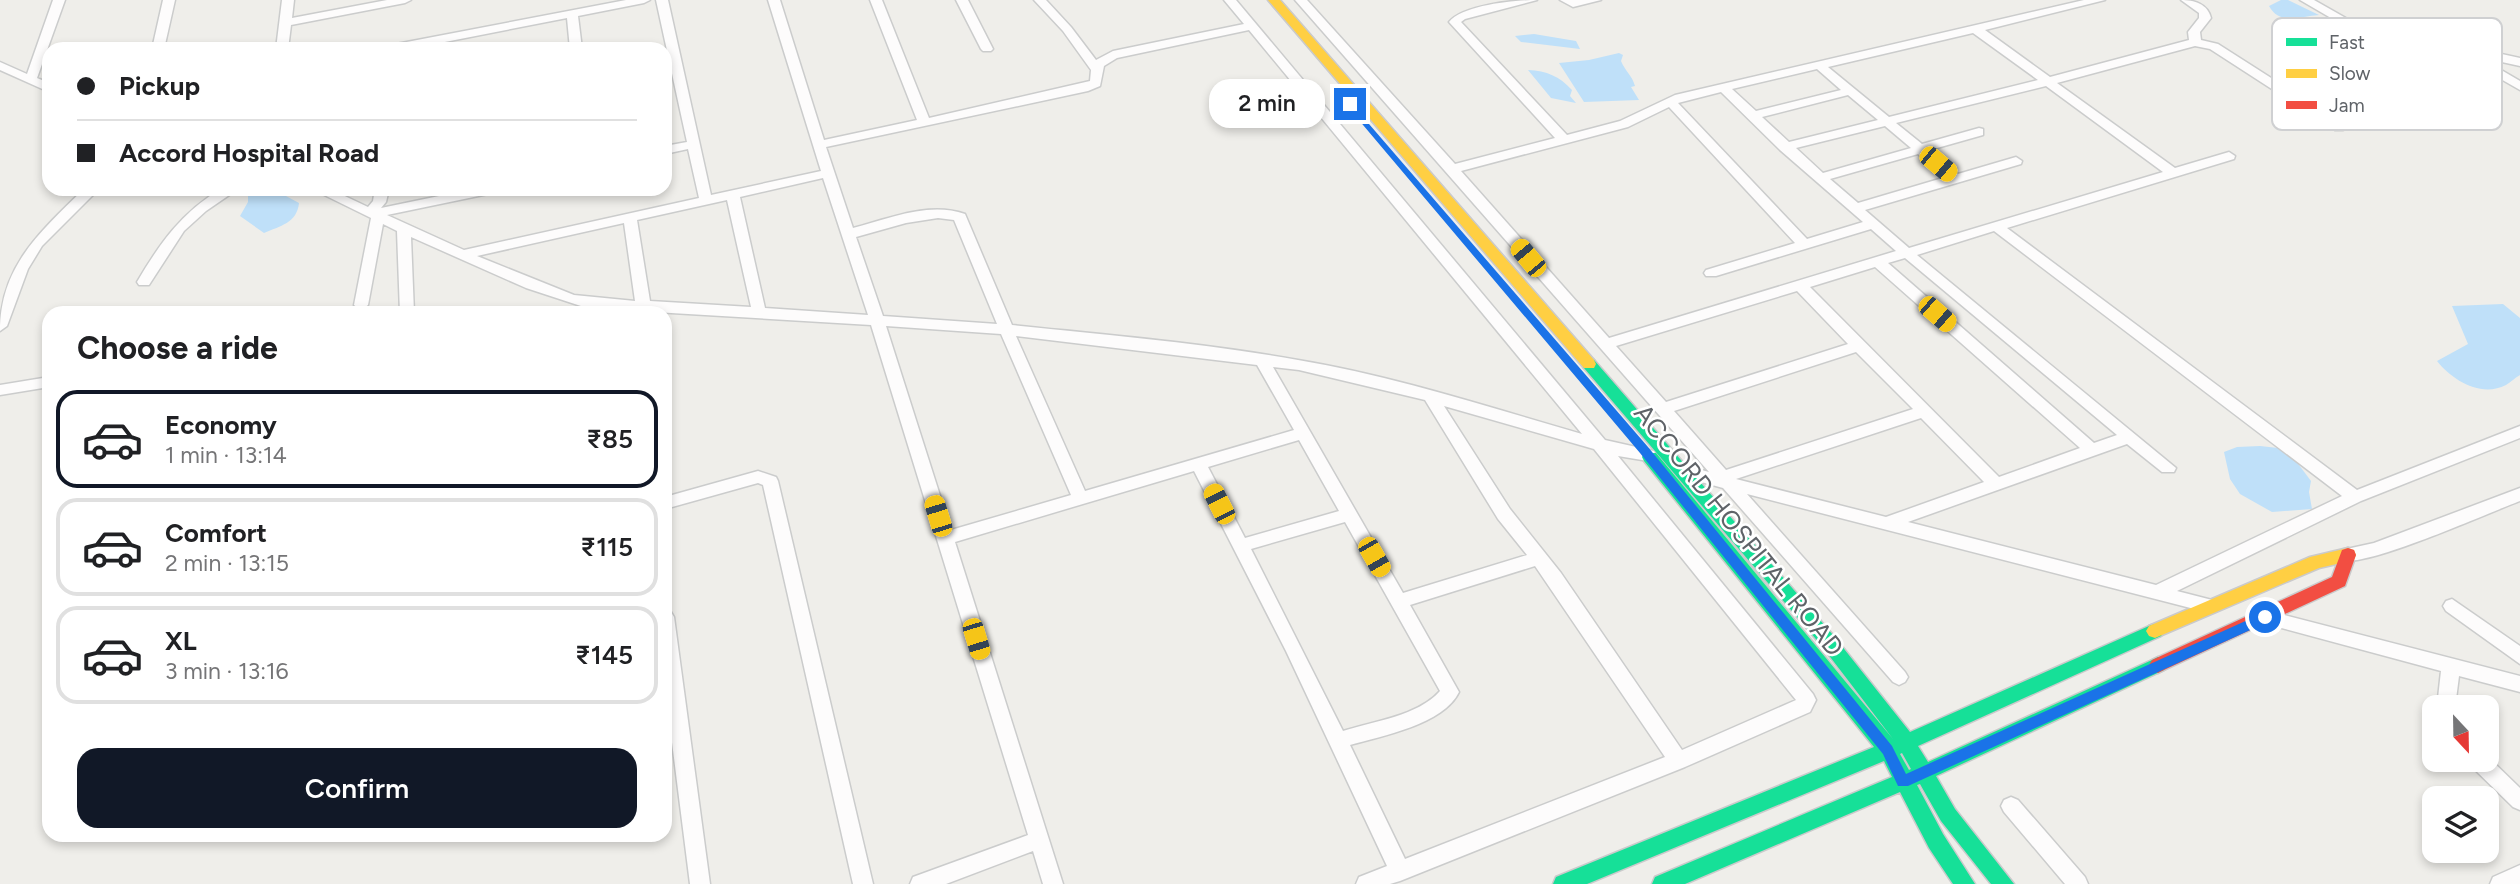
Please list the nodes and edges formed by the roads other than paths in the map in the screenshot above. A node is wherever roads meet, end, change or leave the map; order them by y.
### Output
1 (59, 0) edge
2 (169, 0) edge
3 (288, 0) edge
4 (405, 0) edge
5 (644, 0) edge
6 (662, 0) edge
7 (774, 0) edge
8 (876, 0) edge
9 (962, 0) edge
10 (1040, 0) edge
11 (1230, 0) edge
12 (1260, 0) edge
13 (1274, 0) edge
14 (1300, 0) edge
15 (1531, 0) edge
16 (1566, 0) edge
17 (1595, 0) edge
18 (2099, 0) edge
19 (2187, 0) edge
20 (2306, 0) edge
21 (572, 14) junction
22 (2338, 18) edge
23 (286, 22) junction
24 (1251, 26) junction
25 (1977, 30) junction
26 (478, 33) junction
27 (44, 42) edge
28 (160, 42) edge
29 (283, 42) edge
30 (429, 42) edge
31 (479, 42) edge
32 (575, 42) edge
33 (672, 42) edge
34 (2194, 42) junction
35 (672, 44) edge
36 (42, 48) edge
37 (987, 49) dead end
38 (2502, 58) edge
39 (2520, 62) edge
40 (0, 66) edge
41 (1820, 66) junction
42 (1096, 67) junction
43 (2502, 75) edge
44 (31, 79) junction
45 (2047, 82) junction
46 (42, 84) edge
47 (2272, 84) edge
48 (2520, 86) edge
49 (1724, 88) junction
50 (1851, 91) junction
51 (1671, 102) junction
52 (1753, 116) junction
53 (1886, 120) junction
54 (925, 124) junction
55 (1979, 132) dead end
56 (1565, 141) junction
57 (695, 144) junction
58 (820, 145) junction
59 (1785, 147) junction
60 (672, 149) edge
61 (1920, 149) junction
62 (2229, 156) dead end
63 (2016, 161) dead end
64 (1453, 169) junction
65 (828, 173) junction
66 (2173, 173) junction
67 (1821, 178) junction
68 (1956, 179) junction
69 (733, 195) junction
70 (85, 196) edge
71 (219, 196) edge
72 (335, 196) edge
73 (380, 196) edge
74 (457, 196) edge
75 (706, 201) junction
76 (1856, 208) junction
77 (374, 214) junction
78 (630, 218) junction
79 (1873, 224) junction
80 (1997, 227) junction
81 (404, 230) junction
82 (849, 234) junction
83 (1805, 245) junction
84 (1908, 254) junction
85 (463, 256) junction
86 (1879, 263) junction
87 (1712, 274) dead end
88 (144, 282) dead end
89 (1800, 286) junction
90 (362, 305) dead end
91 (407, 306) edge
92 (643, 306) joint
93 (672, 307) edge
94 (760, 312) junction
95 (877, 320) junction
96 (0, 326) edge
97 (1009, 330) junction
98 (1605, 344) junction
99 (1860, 345) junction
100 (1262, 360) junction
101 (42, 383) edge
102 (0, 390) edge
103 (1430, 396) junction
104 (1663, 409) junction
105 (1926, 411) junction
106 (2520, 432) edge
107 (1304, 433) junction
108 (2129, 436) junction
109 (1601, 446) junction
110 (2092, 450) junction
111 (1648, 455) junction
112 (1198, 463) junction
113 (2168, 468) dead end
114 (1682, 471) junction
115 (1723, 479) junction
116 (1996, 484) junction
117 (2520, 494) edge
118 (2355, 496) junction
119 (1081, 499) junction
120 (672, 501) edge
121 (1350, 514) junction
122 (1887, 523) junction
123 (945, 538) junction
124 (1240, 546) junction
125 (2348, 555) junction
126 (1539, 558) junction
127 (2158, 592) junction
128 (1399, 601) junction
129 (2210, 606) junction
130 (2452, 606) dead end
131 (2265, 617) junction
132 (2520, 656) edge
133 (2451, 667) junction
134 (672, 670) edge
135 (1899, 677) dead end
136 (2520, 684) edge
137 (2448, 695) edge
138 (1338, 741) junction
139 (1906, 742) junction
140 (1888, 750) junction
141 (1678, 761) junction
142 (1925, 771) junction
143 (2490, 772) edge
144 (1903, 782) junction
145 (2520, 801) edge
146 (2011, 806) dead end
147 (1038, 840) junction
148 (1400, 871) junction
149 (2520, 875) edge
150 (700, 884) edge
151 (863, 884) edge
152 (920, 884) edge
153 (1052, 884) edge
154 (1367, 884) edge
155 (1563, 884) edge
156 (1662, 884) edge
157 (1965, 884) edge
158 (2004, 884) edge
159 (2078, 884) edge
160 (2500, 884) edge

1 - 27 street
2 - 28 street
3 - 23 street
4 - 23 street
5 - 21 street
6 - 33 street
7 - 58 street
8 - 54 street
9 - 37 street
10 - 42 street
11 - 24 street
12 - 111 street, ACCORD HOSPITAL ROAD
13 - 114 street
14 - 64 street
15 - 56 street
16 - 17 street
18 - 25 street
19 - 34 street
20 - 22 street
21 - 26 street
21 - 32 street
23 - 29 street
24 - 42 street
24 - 109 street
25 - 41 street
25 - 45 street
26 - 30 street
26 - 31 street
34 - 45 street
34 - 47 street
35 - 57 street
36 - 44 street
38 - 39 street
40 - 44 street
41 - 49 street
41 - 50 street
42 - 54 street
43 - 48 street
44 - 46 street
45 - 53 street
45 - 66 street
49 - 51 street
49 - 52 street
50 - 52 street
50 - 53 street
51 - 56 street
51 - 83 street
52 - 59 street
53 - 59 street
53 - 61 street
54 - 58 street
55 - 61 street
56 - 64 street
57 - 60 street
57 - 75 street
58 - 65 street
59 - 67 street
61 - 67 street
61 - 68 street
62 - 66 street
63 - 68 street
64 - 98 street
65 - 69 street
65 - 82 street
66 - 80 street
67 - 76 street
68 - 76 street
69 - 75 street
69 - 94 street
70 - 96 street
71 - 88 street
72 - 77 street
73 - 77 street
74 - 77 street
75 - 78 street
76 - 79 street
77 - 81 street
77 - 90 street
78 - 85 street
78 - 92 street
79 - 83 street
79 - 84 street
80 - 84 street
80 - 118 street
81 - 85 street
81 - 91 street
82 - 95 street
82 - 97 street
83 - 87 street
84 - 86 street
84 - 108 street
85 - 92 street
86 - 89 street
86 - 110 street
89 - 98 street
89 - 99 street
93 - 94 street
94 - 95 street
95 - 97 street
95 - 123 street
97 - 100 street
97 - 119 street
98 - 104 street
99 - 104 street
99 - 105 street
100 - 103 street
100 - 107 street
101 - 102 street
103 - 109 street
103 - 126 street
104 - 115 street
105 - 115 street
105 - 116 street
106 - 118 street
107 - 112 street
107 - 121 street
108 - 110 street
108 - 113 street
109 - 111 street
109 - 141 street
110 - 116 street
111 - 140 street, ACCORD HOSPITAL ROAD
112 - 119 street
112 - 124 street
114 - 115 street
114 - 139 street
115 - 122 street
115 - 135 street
116 - 122 street
117 - 125 street
118 - 127 street
119 - 123 street
120 - 151 street
121 - 124 street
121 - 128 street
122 - 127 street
123 - 147 street
124 - 138 street
125 - 129 street
125 - 131 street
126 - 128 street
126 - 141 street
127 - 129 street
128 - 138 street
129 - 139 street
130 - 132 street
131 - 133 street
131 - 142 street
133 - 136 street
133 - 137 street
134 - 150 street
138 - 148 street
139 - 140 street
139 - 142 street
140 - 144 street, ACCORD HOSPITAL ROAD
140 - 155 street
141 - 148 street
142 - 144 street
142 - 158 street
143 - 145 street
144 - 156 street
144 - 157 street, ACCORD HOSPITAL ROAD
146 - 159 street
147 - 152 street
147 - 153 street
148 - 154 street
149 - 160 street

